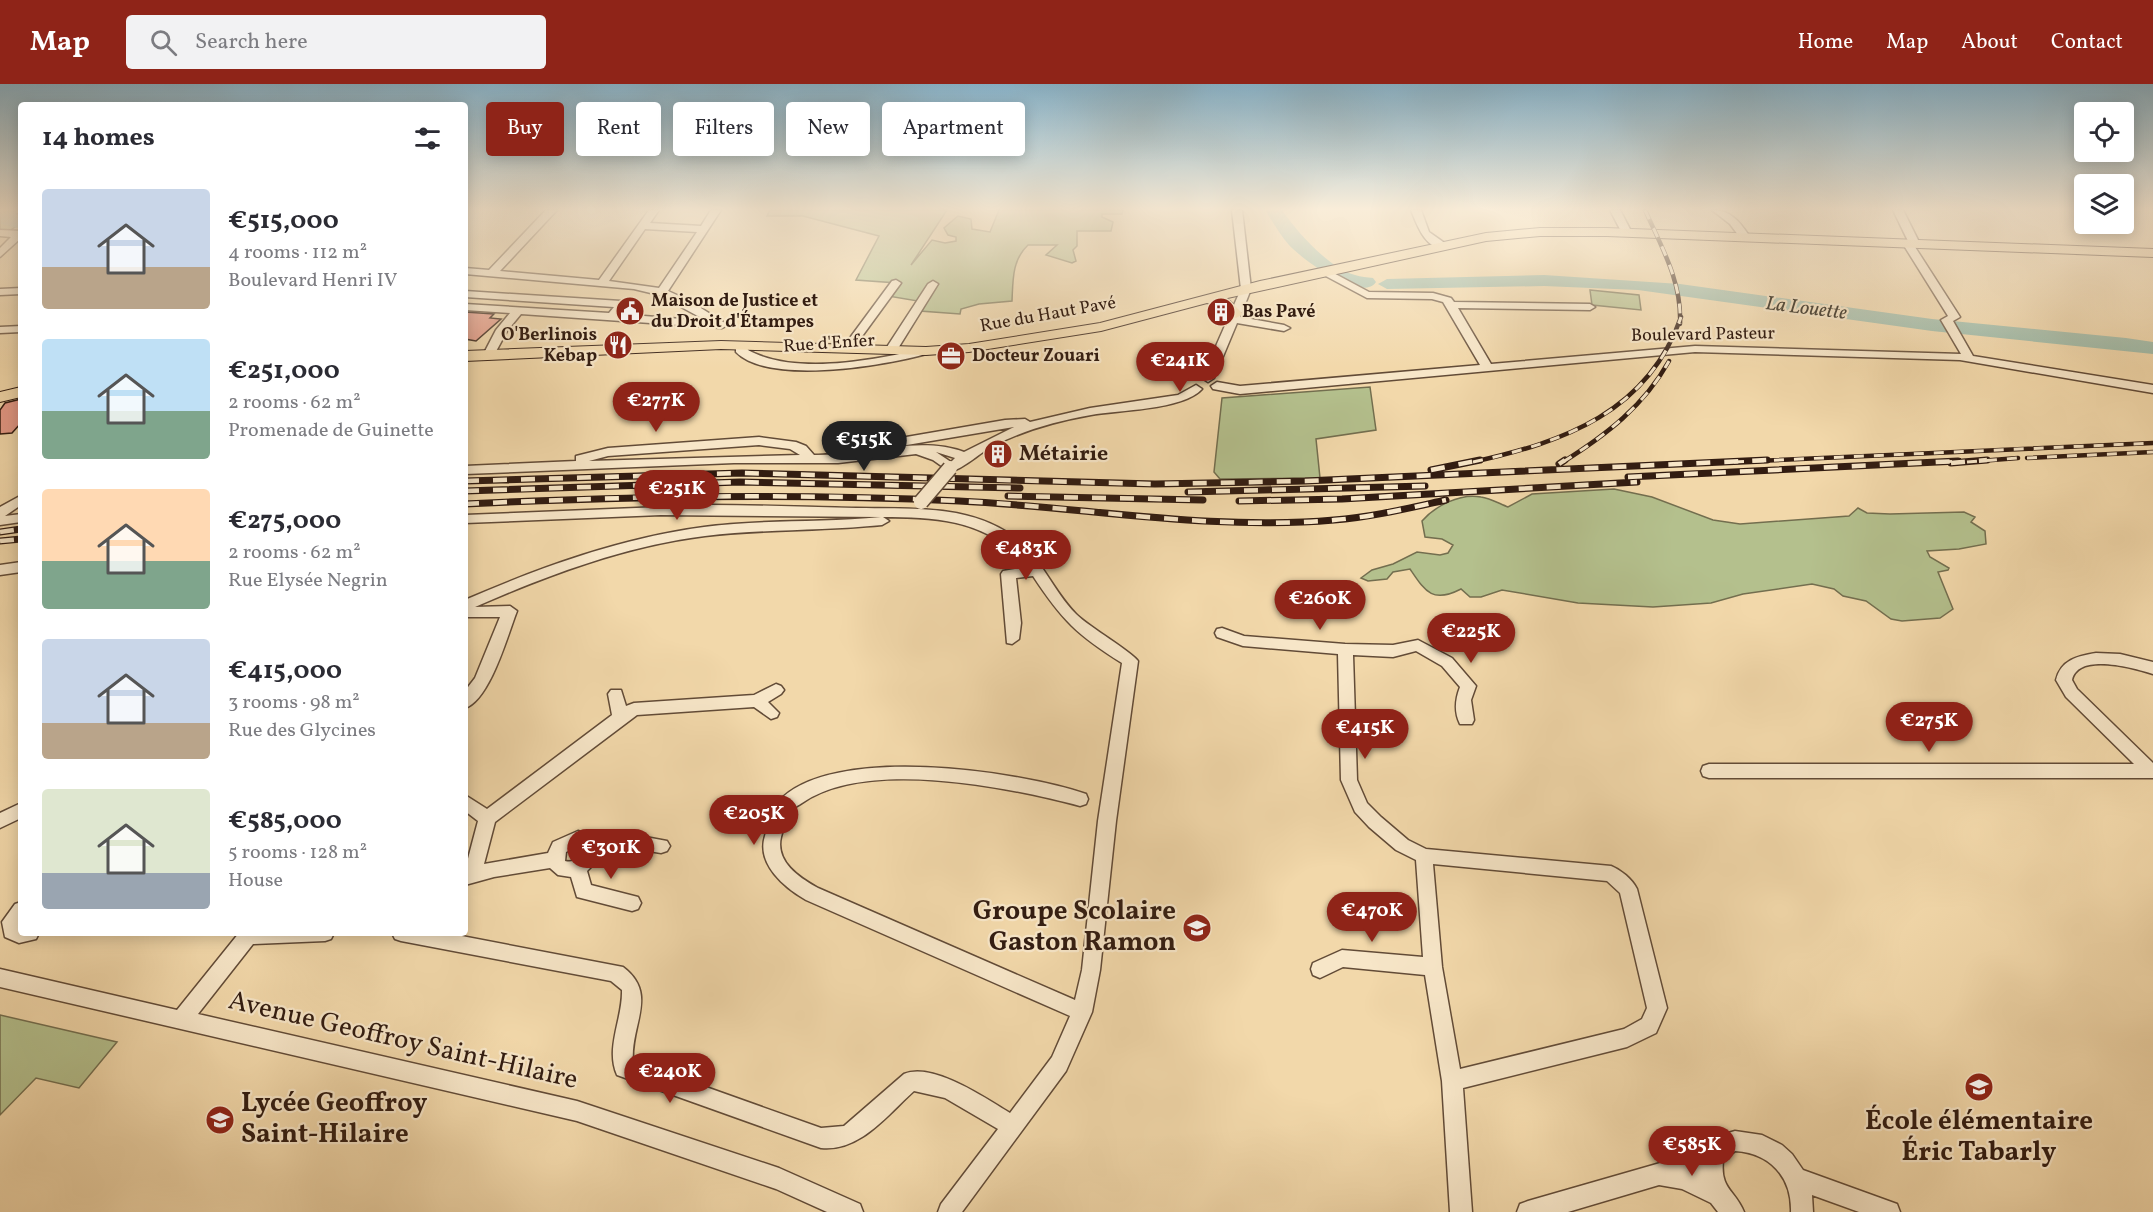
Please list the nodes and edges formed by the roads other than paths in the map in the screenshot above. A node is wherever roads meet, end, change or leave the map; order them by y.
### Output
1 (500, 263) edge
2 (617, 263) edge
3 (682, 263) edge
4 (1243, 263) edge
5 (1368, 263) edge
6 (1923, 263) edge
7 (468, 271) edge
8 (1331, 271) junction
9 (490, 273) junction
10 (602, 283) junction
11 (896, 283) dead end
12 (933, 284) dead end
13 (634, 286) junction
14 (1246, 289) junction
15 (18, 291) edge
16 (0, 292) edge
17 (662, 292) junction
18 (468, 293) edge
19 (468, 295) edge
20 (1208, 299) junction
21 (621, 304) junction
22 (1452, 305) junction
23 (468, 307) edge
24 (1590, 307) dead end
25 (519, 310) junction
26 (612, 317) junction
27 (1235, 317) junction
28 (722, 326) junction
29 (1284, 328) dead end
30 (18, 329) edge
31 (0, 330) edge
32 (721, 345) junction
33 (891, 350) junction
34 (926, 351) junction
35 (855, 352) junction
36 (489, 355) junction
37 (468, 356) edge
38 (1969, 358) junction
39 (1488, 368) junction
40 (1212, 382) junction
41 (2153, 389) edge
42 (18, 393) edge
43 (0, 397) edge
44 (1037, 423) junction
45 (915, 451) junction
46 (964, 457) junction
47 (810, 460) junction
48 (561, 465) junction
49 (950, 468) junction
50 (468, 470) edge
51 (18, 503) edge
52 (916, 507) junction
53 (0, 513) edge
54 (18, 518) edge
55 (826, 518) junction
56 (468, 519) edge
57 (0, 521) edge
58 (18, 567) edge
59 (0, 570) edge
60 (1038, 570) junction
61 (468, 604) edge
62 (468, 608) edge
63 (1222, 633) dead end
64 (1012, 639) dead end
65 (1345, 649) junction
66 (2153, 668) edge
67 (776, 690) dead end
68 (616, 694) dead end
69 (468, 698) edge
70 (757, 701) junction
71 (771, 713) dead end
72 (620, 717) junction
73 (1466, 720) dead end
74 (1709, 771) dead end
75 (2152, 771) edge
76 (1080, 799) dead end
77 (468, 804) edge
78 (18, 812) edge
79 (487, 818) junction
80 (0, 821) edge
81 (472, 845) edge
82 (661, 846) dead end
83 (592, 847) junction
84 (1424, 856) junction
85 (554, 860) junction
86 (578, 868) junction
87 (469, 878) edge
88 (632, 903) dead end
89 (18, 914) edge
90 (18, 934) edge
91 (246, 936) edge
92 (417, 936) edge
93 (1432, 967) junction
94 (1320, 969) dead end
95 (0, 978) edge
96 (1082, 1012) junction
97 (182, 1019) junction
98 (1452, 1081) junction
99 (1013, 1127) junction
100 (1713, 1155) junction
101 (1660, 1175) junction
102 (1798, 1179) junction
103 (1718, 1195) junction
104 (852, 1212) edge
105 (949, 1212) edge
106 (1461, 1212) edge
107 (1528, 1212) edge
108 (1733, 1212) edge
109 (1802, 1212) edge
110 (1889, 1212) edge

1 - 9 street
2 - 10 street
3 - 17 street
4 - 14 street
5 - 8 main road, Rue du Haut Pavé
6 - 38 street
7 - 9 street
8 - 14 main road, Rue du Haut Pavé
8 - 22 street
9 - 10 street
9 - 18 street
10 - 13 street
11 - 35 street
12 - 33 street
13 - 17 street
13 - 21 street
14 - 20 main road, Rue du Haut Pavé
14 - 27 street
15 - 16 street
17 - 28 street
19 - 21 street
20 - 27 main road
20 - 34 main road, Rue du Haut Pavé
21 - 26 street
22 - 24 street
22 - 39 street
23 - 25 street
25 - 26 street
25 - 36 street
26 - 28 street
27 - 29 street
27 - 40 street
28 - 32 street
30 - 31 street
32 - 35 main road, Rue du Haut Pavé
32 - 36 main road, Rue du Haut Pavé
33 - 34 main road, Rue du Haut Pavé
33 - 35 main road, Rue du Haut Pavé
34 - 35 street, Rue d'Enfer
36 - 37 main road, Rue du Haut Pavé
38 - 39 street, Boulevard Pasteur
38 - 41 street, Boulevard Pasteur
39 - 40 street, Boulevard Pasteur
40 - 44 street
42 - 43 main road
44 - 46 street
44 - 47 street
45 - 46 street
45 - 47 street
45 - 49 street
46 - 49 street
47 - 48 street
47 - 48 street
48 - 50 street
49 - 52 street, bridge
51 - 53 street
52 - 55 street
52 - 60 street
54 - 57 street
55 - 56 street
55 - 61 street
58 - 59 street
60 - 64 street
60 - 96 street
62 - 69 street
63 - 65 street
65 - 73 street
65 - 84 street
66 - 75 street
67 - 70 street
68 - 72 street
70 - 71 street
70 - 72 street
72 - 79 street
74 - 75 street
76 - 96 street
77 - 79 street
78 - 80 street
79 - 81 street
81 - 87 street
82 - 83 street
83 - 85 street
83 - 86 street
84 - 93 street
84 - 98 street
85 - 86 street
85 - 87 street
86 - 88 street
89 - 90 street
91 - 97 street
92 - 99 street
93 - 94 street
93 - 98 street
95 - 97 street, Avenue Geoffroy Saint-Hilaire
96 - 99 street
97 - 104 street, Avenue Geoffroy Saint-Hilaire
98 - 106 street
99 - 105 street
100 - 101 street
100 - 102 street
100 - 103 street
101 - 103 street
101 - 107 street
102 - 109 street
102 - 110 street
103 - 108 street

